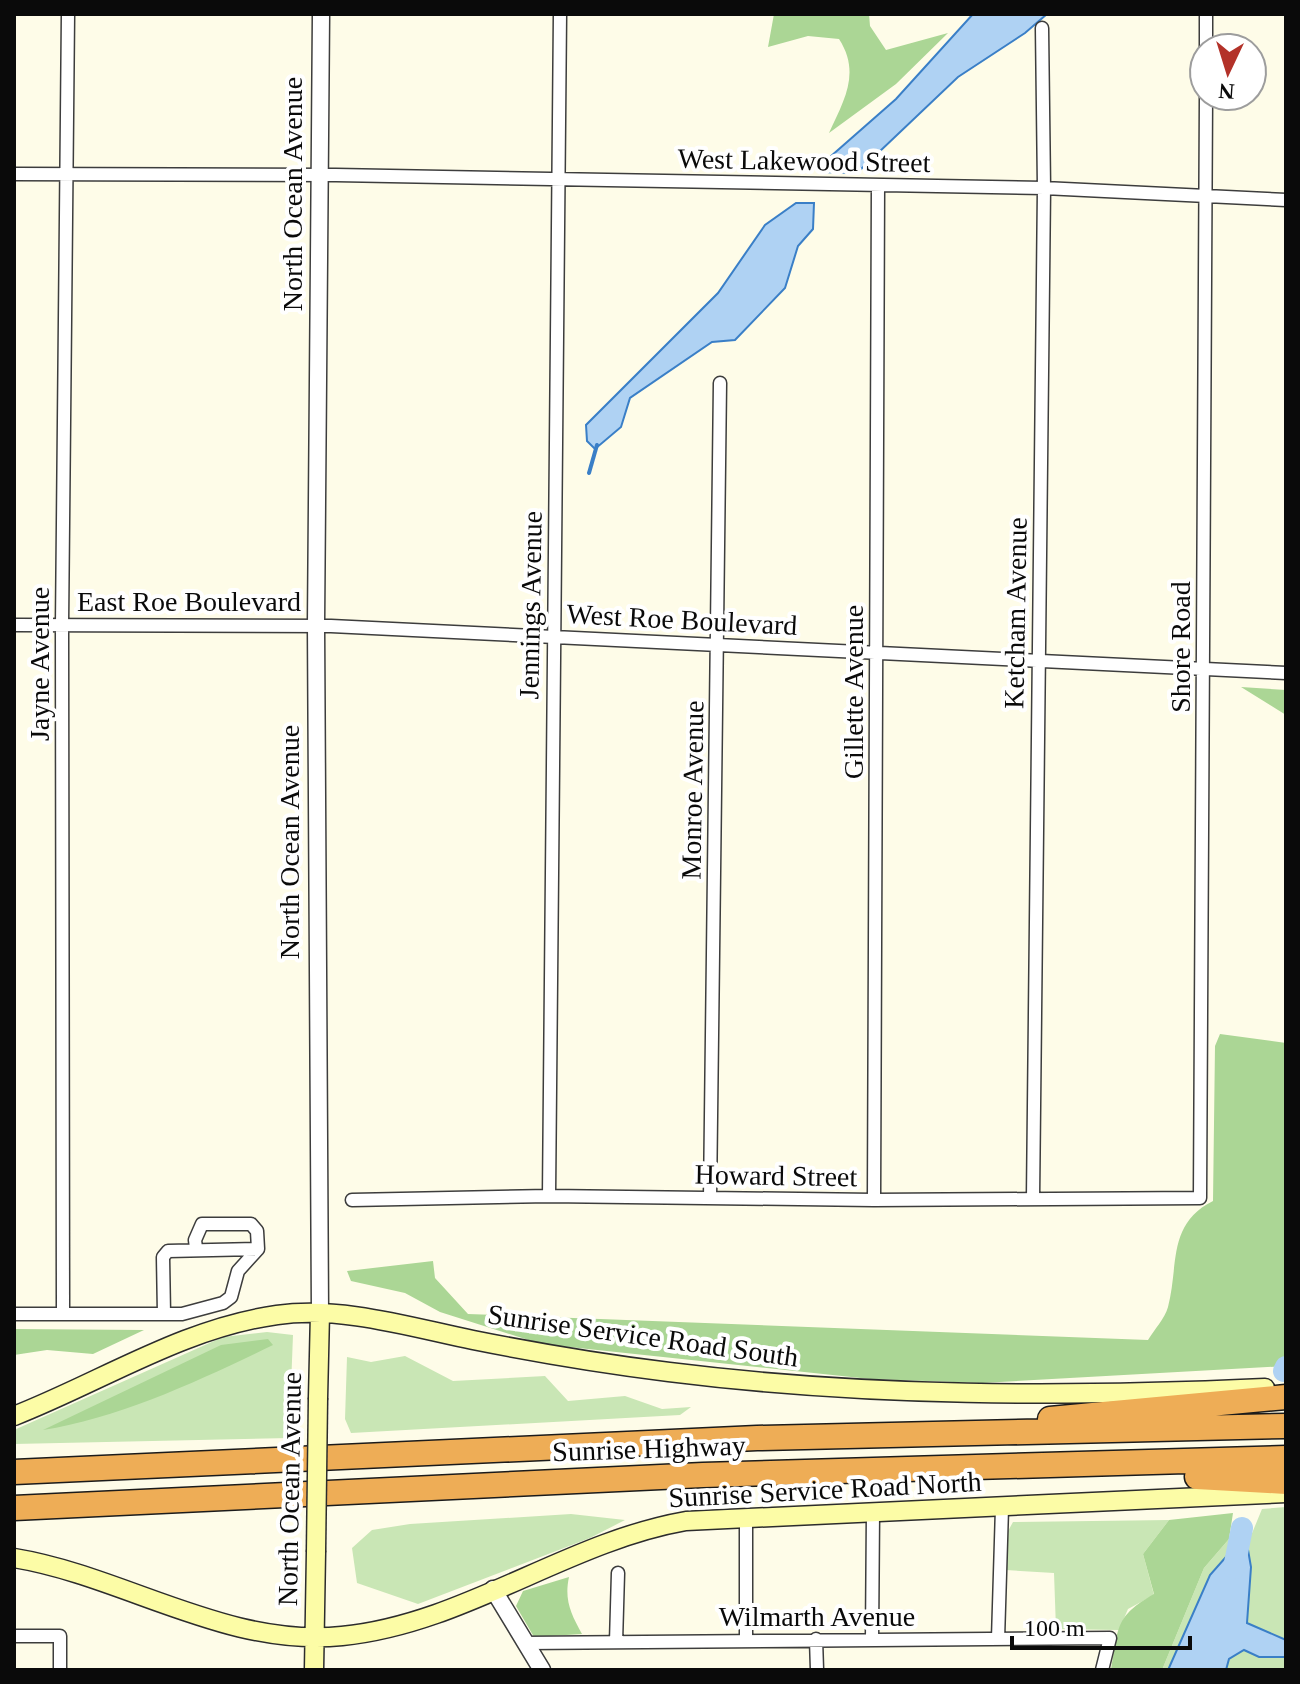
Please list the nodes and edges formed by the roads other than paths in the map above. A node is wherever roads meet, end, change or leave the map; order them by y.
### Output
1 (68, 14) edge
2 (321, 14) edge
3 (560, 14) edge
4 (1042, 28) dead end
5 (1206, 112) edge
6 (66, 173) junction
7 (14, 174) edge
8 (320, 176) junction
9 (559, 180) junction
10 (878, 185) junction
11 (1044, 188) junction
12 (1206, 196) junction
13 (1286, 200) edge
14 (720, 383) dead end
15 (14, 625) edge
16 (62, 625) junction
17 (316, 625) junction
18 (554, 636) junction
19 (718, 644) junction
20 (877, 653) junction
21 (1039, 660) junction
22 (1204, 668) junction
23 (1286, 673) edge
24 (549, 1196) junction
25 (710, 1198) junction
26 (1033, 1198) junction
27 (1200, 1198) joint
28 (352, 1200) dead end
29 (874, 1200) junction
30 (196, 1248) junction
31 (258, 1249) junction
32 (320, 1313) junction
33 (14, 1314) edge
34 (63, 1314) junction
35 (164, 1314) junction
36 (1286, 1387) edge
37 (1286, 1397) edge
38 (14, 1416) edge
39 (1286, 1426) edge
40 (931, 1435) junction
41 (1286, 1458) edge
42 (1031, 1465) junction
43 (18, 1471) edge
44 (1286, 1482) edge
45 (1286, 1493) edge
46 (14, 1508) edge
47 (1002, 1508) junction
48 (873, 1512) junction
49 (746, 1517) junction
50 (14, 1558) edge
51 (618, 1573) dead end
52 (493, 1589) junction
53 (14, 1636) edge
54 (314, 1636) junction
55 (816, 1639) junction
56 (872, 1639) junction
57 (998, 1639) junction
58 (746, 1640) junction
59 (616, 1642) junction
60 (525, 1643) junction
61 (60, 1670) edge
62 (314, 1670) edge
63 (542, 1670) edge
64 (817, 1670) edge
65 (1102, 1670) edge

1 - 6 street, Jayne Avenue
2 - 8 street, North Ocean Avenue
3 - 9 street, Jennings Avenue
4 - 11 street, Ketcham Avenue
5 - 12 street, Shore Road
6 - 7 street, West Lakewood Street
6 - 8 street, West Lakewood Street
6 - 16 street, Jayne Avenue
8 - 9 street, West Lakewood Street
8 - 17 street, North Ocean Avenue
9 - 10 street, West Lakewood Street
9 - 18 street, Jennings Avenue
10 - 11 street, West Lakewood Street
10 - 20 street, Gillette Avenue
11 - 12 street, West Lakewood Street
11 - 21 street, Ketcham Avenue
12 - 13 street, West Lakewood Street
12 - 22 street, Shore Road
14 - 19 street, Monroe Avenue
15 - 16 street, East Roe Boulevard
16 - 17 street, East Roe Boulevard
16 - 34 street, Jayne Avenue
17 - 18 street, West Roe Boulevard
17 - 32 street, North Ocean Avenue
18 - 19 street, West Roe Boulevard
18 - 24 street, Jennings Avenue
19 - 20 street, West Roe Boulevard
19 - 25 street, Monroe Avenue
20 - 21 street, West Roe Boulevard
20 - 29 street, Gillette Avenue
21 - 22 street, West Roe Boulevard
21 - 26 street, Ketcham Avenue
22 - 23 street, West Roe Boulevard
22 - 27 street, Shore Road
24 - 25 street, Howard Street
24 - 28 street, Howard Street
25 - 29 street, Howard Street
26 - 27 street, Howard Street
26 - 29 street, Howard Street
30 - 31 street
30 - 31 street
30 - 35 street
31 - 35 street
32 - 36 main road, Sunrise Service Road South
32 - 38 main road, Sunrise Service Road South
32 - 54 main road, North Ocean Avenue, bridge
33 - 34 street
34 - 35 street
37 - 40 highway
39 - 40 highway, Sunrise Highway
40 - 43 highway, Sunrise Highway
41 - 42 highway, Sunrise Highway
42 - 44 highway
42 - 46 highway, Sunrise Highway
45 - 47 main road, Sunrise Service Road North
47 - 48 main road, Sunrise Service Road North
47 - 57 street
48 - 49 main road, Sunrise Service Road North
48 - 56 street
49 - 52 main road, Sunrise Service Road North
49 - 58 street
50 - 54 main road, Sunrise Service Road North
51 - 59 street
52 - 54 main road, Sunrise Service Road North
52 - 60 street
53 - 61 street
54 - 62 main road, North Ocean Avenue
55 - 56 street, Wilmarth Avenue
55 - 58 street, Wilmarth Avenue
55 - 64 street
56 - 57 street, Wilmarth Avenue
57 - 65 street, Wilmarth Avenue
58 - 59 street, Wilmarth Avenue
59 - 60 street, Wilmarth Avenue
60 - 63 street

